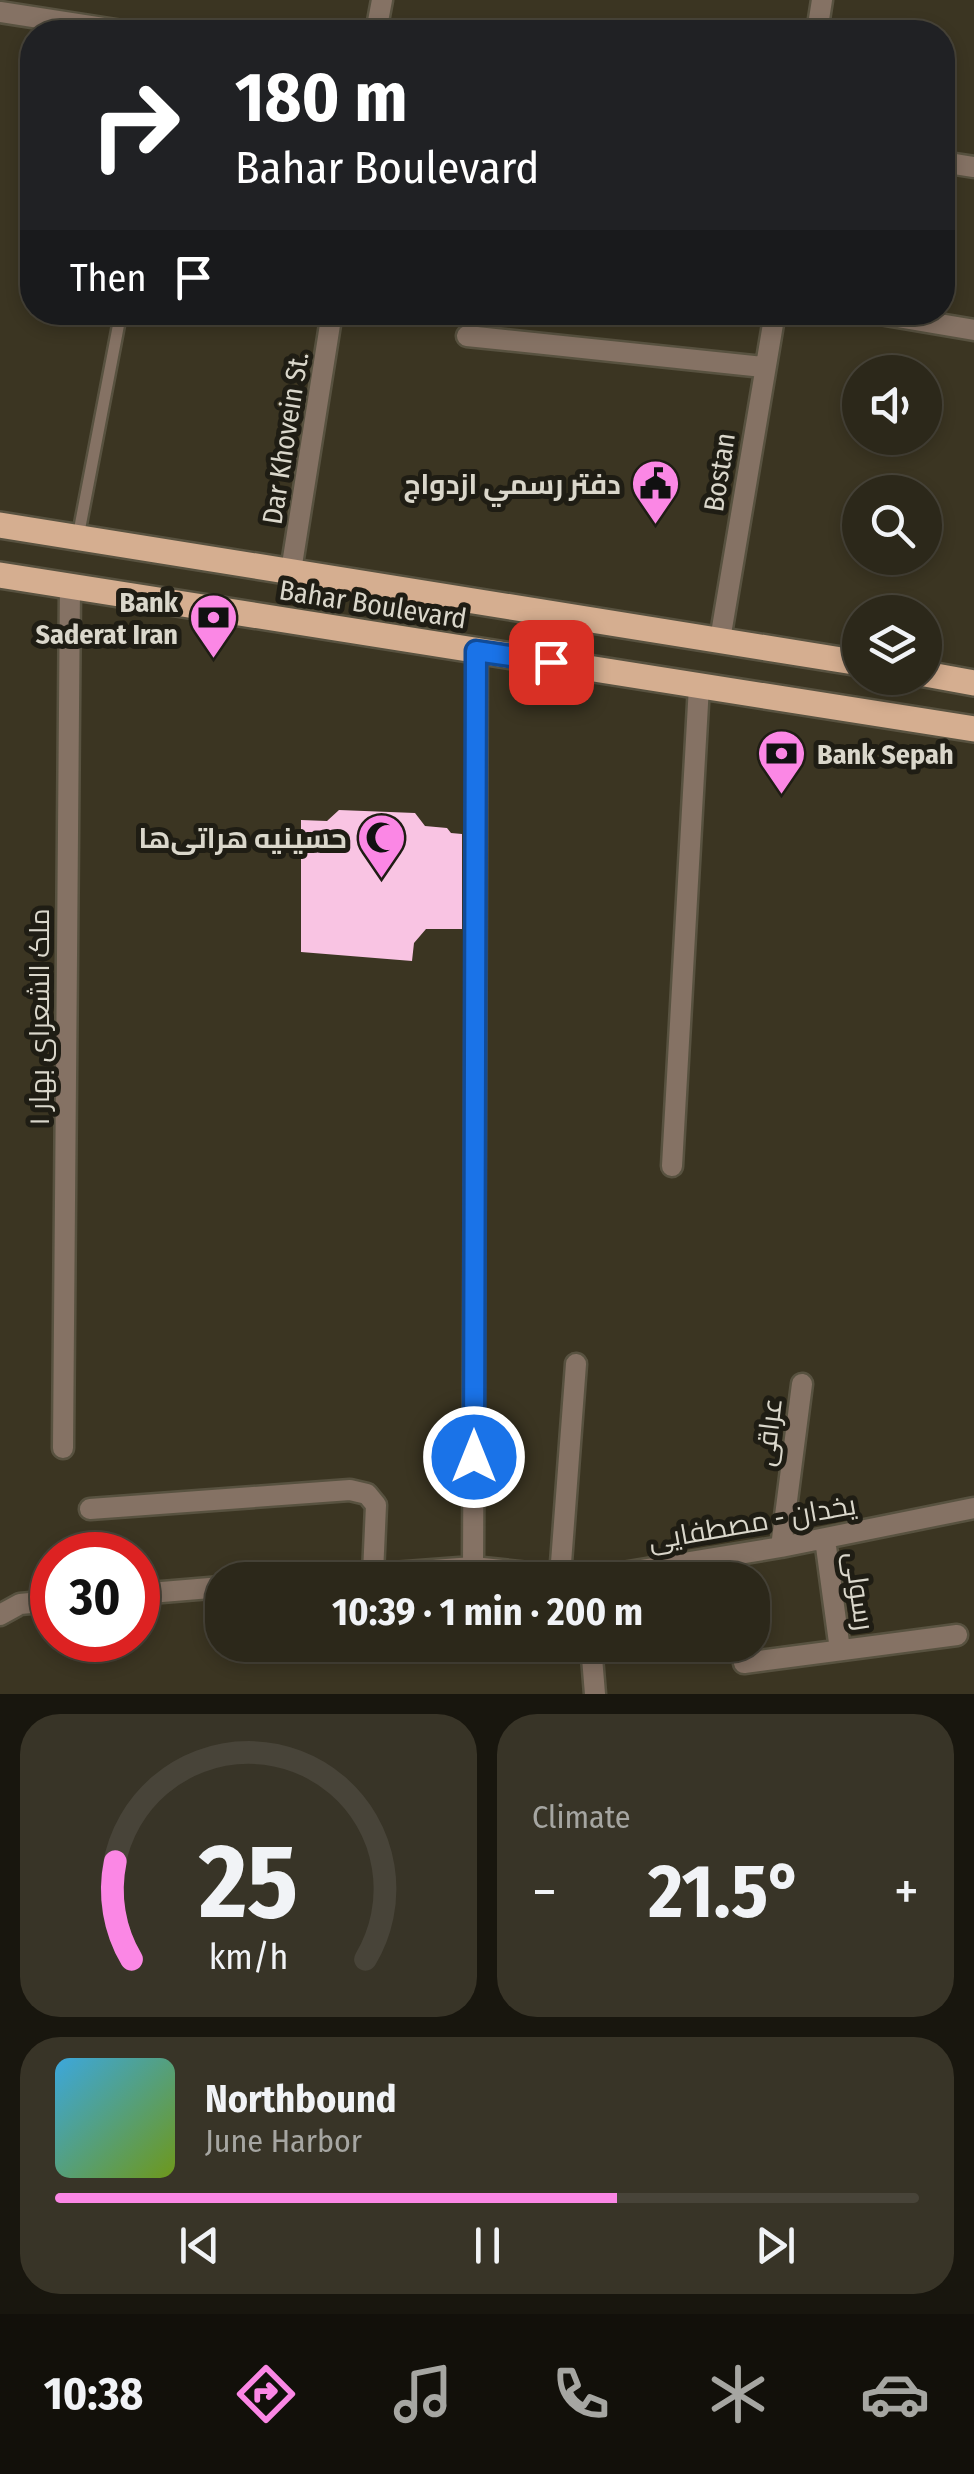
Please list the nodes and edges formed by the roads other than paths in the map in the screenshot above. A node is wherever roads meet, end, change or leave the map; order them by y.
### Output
1 (0, 12) edge
2 (52, 20) edge
3 (119, 325) edge
4 (330, 325) edge
5 (772, 325) edge
6 (945, 325) edge
7 (974, 330) edge
8 (467, 336) dead end
9 (763, 367) junction
10 (0, 525) edge
11 (78, 537) junction
12 (291, 571) junction
13 (0, 575) edge
14 (70, 586) junction
15 (720, 640) junction
16 (476, 651) junction
17 (842, 661) edge
18 (942, 677) edge
19 (974, 683) edge
20 (699, 686) junction
21 (974, 729) edge
22 (672, 1166) dead end
23 (576, 1364) dead end
24 (802, 1384) dead end
25 (63, 1448) dead end
26 (974, 1508) edge
27 (90, 1509) dead end
28 (824, 1538) junction
29 (781, 1547) junction
30 (373, 1562) edge
31 (474, 1562) edge
32 (561, 1562) edge
33 (690, 1562) edge
34 (205, 1588) edge
35 (160, 1592) edge
36 (30, 1603) edge
37 (0, 1615) edge
38 (956, 1635) dead end
39 (840, 1650) junction
40 (770, 1659) edge
41 (593, 1662) edge
42 (596, 1694) edge

1 - 2 street
3 - 11 lane
4 - 12 street, Dar Khovein St.
5 - 9 street, Bostan
6 - 7 street
8 - 9 street
9 - 15 street, Bostan
10 - 11 main road, Bahar Boulevard
11 - 12 main road, Bahar Boulevard
12 - 15 main road, Bahar Boulevard
13 - 14 main road, Bahar Boulevard
14 - 16 main road, Bahar Boulevard
14 - 25 street, ملک الشعرای بهار ۱
15 - 17 main road, Bahar Boulevard
16 - 20 main road, Bahar Boulevard
16 - 31 street
18 - 19 main road
20 - 21 main road, Bahar Boulevard
20 - 22 street
23 - 32 street
24 - 29 street, عراقی
26 - 28 street, یخدان - مصطفایی
27 - 30 street
28 - 29 street, یخدان - مصطفایی
28 - 39 street, رسولی
29 - 33 street, یخدان - مصطفایی
34 - 35 street
36 - 37 street
38 - 39 street
39 - 40 street
41 - 42 street

